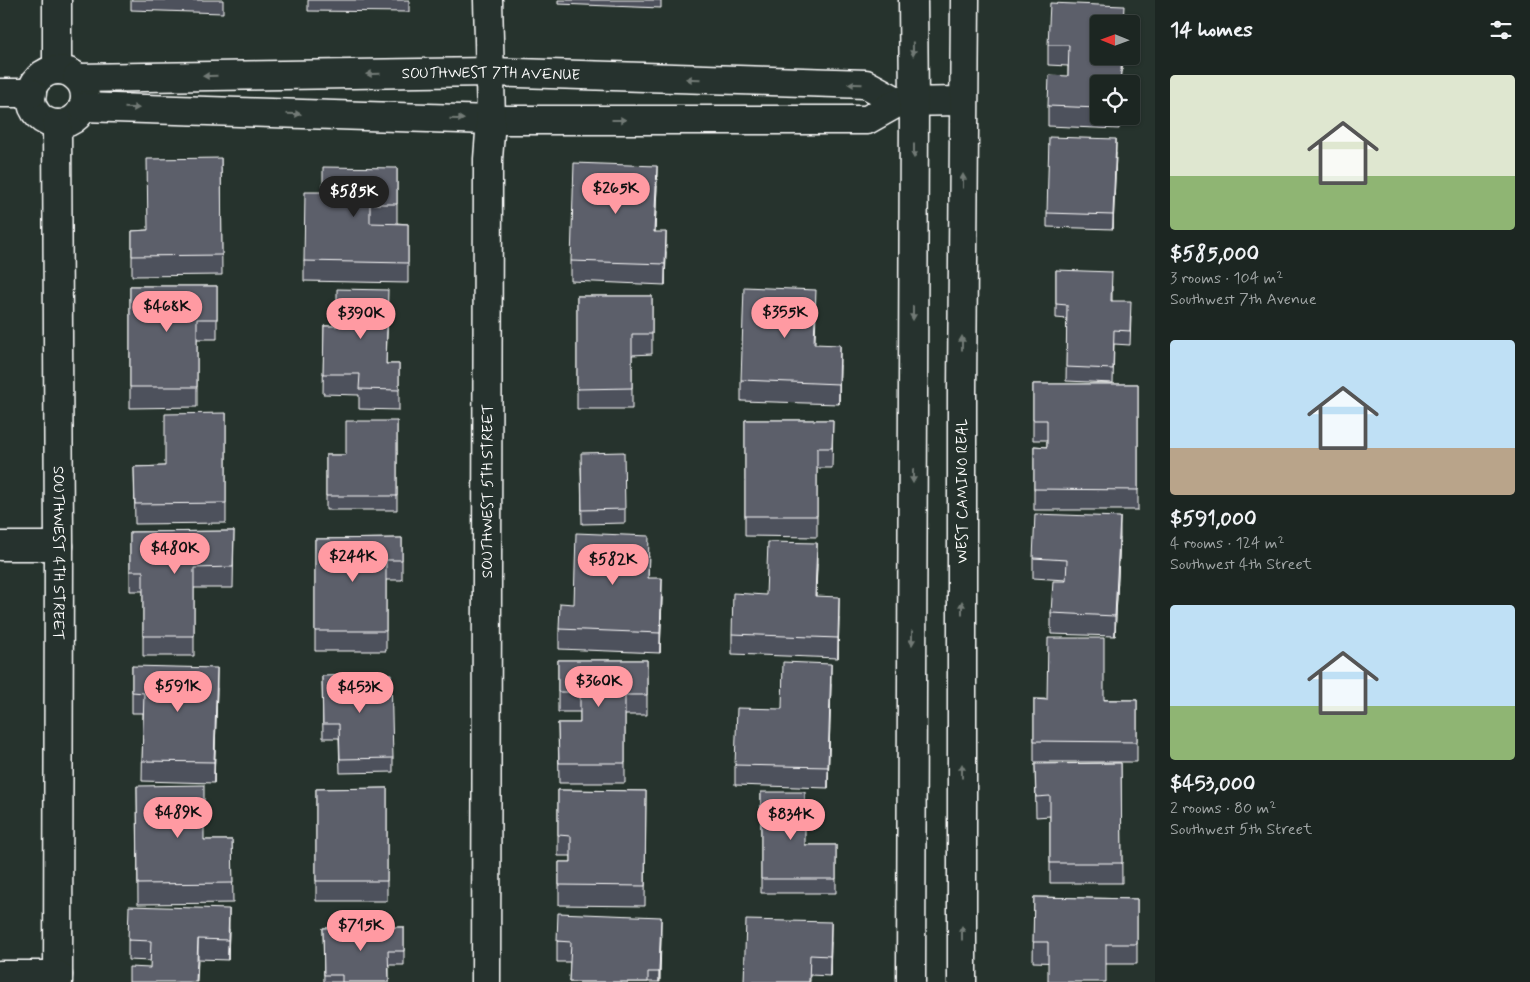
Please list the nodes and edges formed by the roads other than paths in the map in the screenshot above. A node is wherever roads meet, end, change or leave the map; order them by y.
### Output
1 (57, 0) edge
2 (488, 0) edge
3 (913, 0) edge
4 (965, 0) edge
5 (489, 72) junction
6 (67, 74) junction
7 (0, 93) edge
8 (32, 93) junction
9 (963, 101) junction
10 (907, 102) junction
11 (83, 107) junction
12 (491, 120) junction
13 (57, 124) junction
14 (0, 546) edge
15 (60, 546) junction
16 (0, 975) edge
17 (58, 978) edge
18 (486, 982) edge
19 (911, 982) edge
20 (962, 982) edge

1 - 6 street
2 - 5 street, SOUTHWEST 5TH STREET
3 -> 10 street
4 - 9 street, WEST CAMINO REAL
5 -> 6 street, SOUTHWEST 7TH AVENUE
10 -> 5 street, SOUTHWEST 7TH AVENUE
5 - 12 street, SOUTHWEST 5TH STREET
6 - 8 street
6 - 11 street
7 - 8 street
8 - 13 street
9 - 10 street, SOUTHWEST 7TH AVENUE
20 -> 9 street, WEST CAMINO REAL
12 -> 10 street, SOUTHWEST 7TH AVENUE
10 -> 19 street
11 -> 12 street, SOUTHWEST 7TH AVENUE
11 - 13 street
12 - 18 street, SOUTHWEST 5TH STREET
13 - 15 street, SOUTHWEST 4TH STREET
14 - 15 street
15 - 17 street, SOUTHWEST 4TH STREET
16 - 17 street

